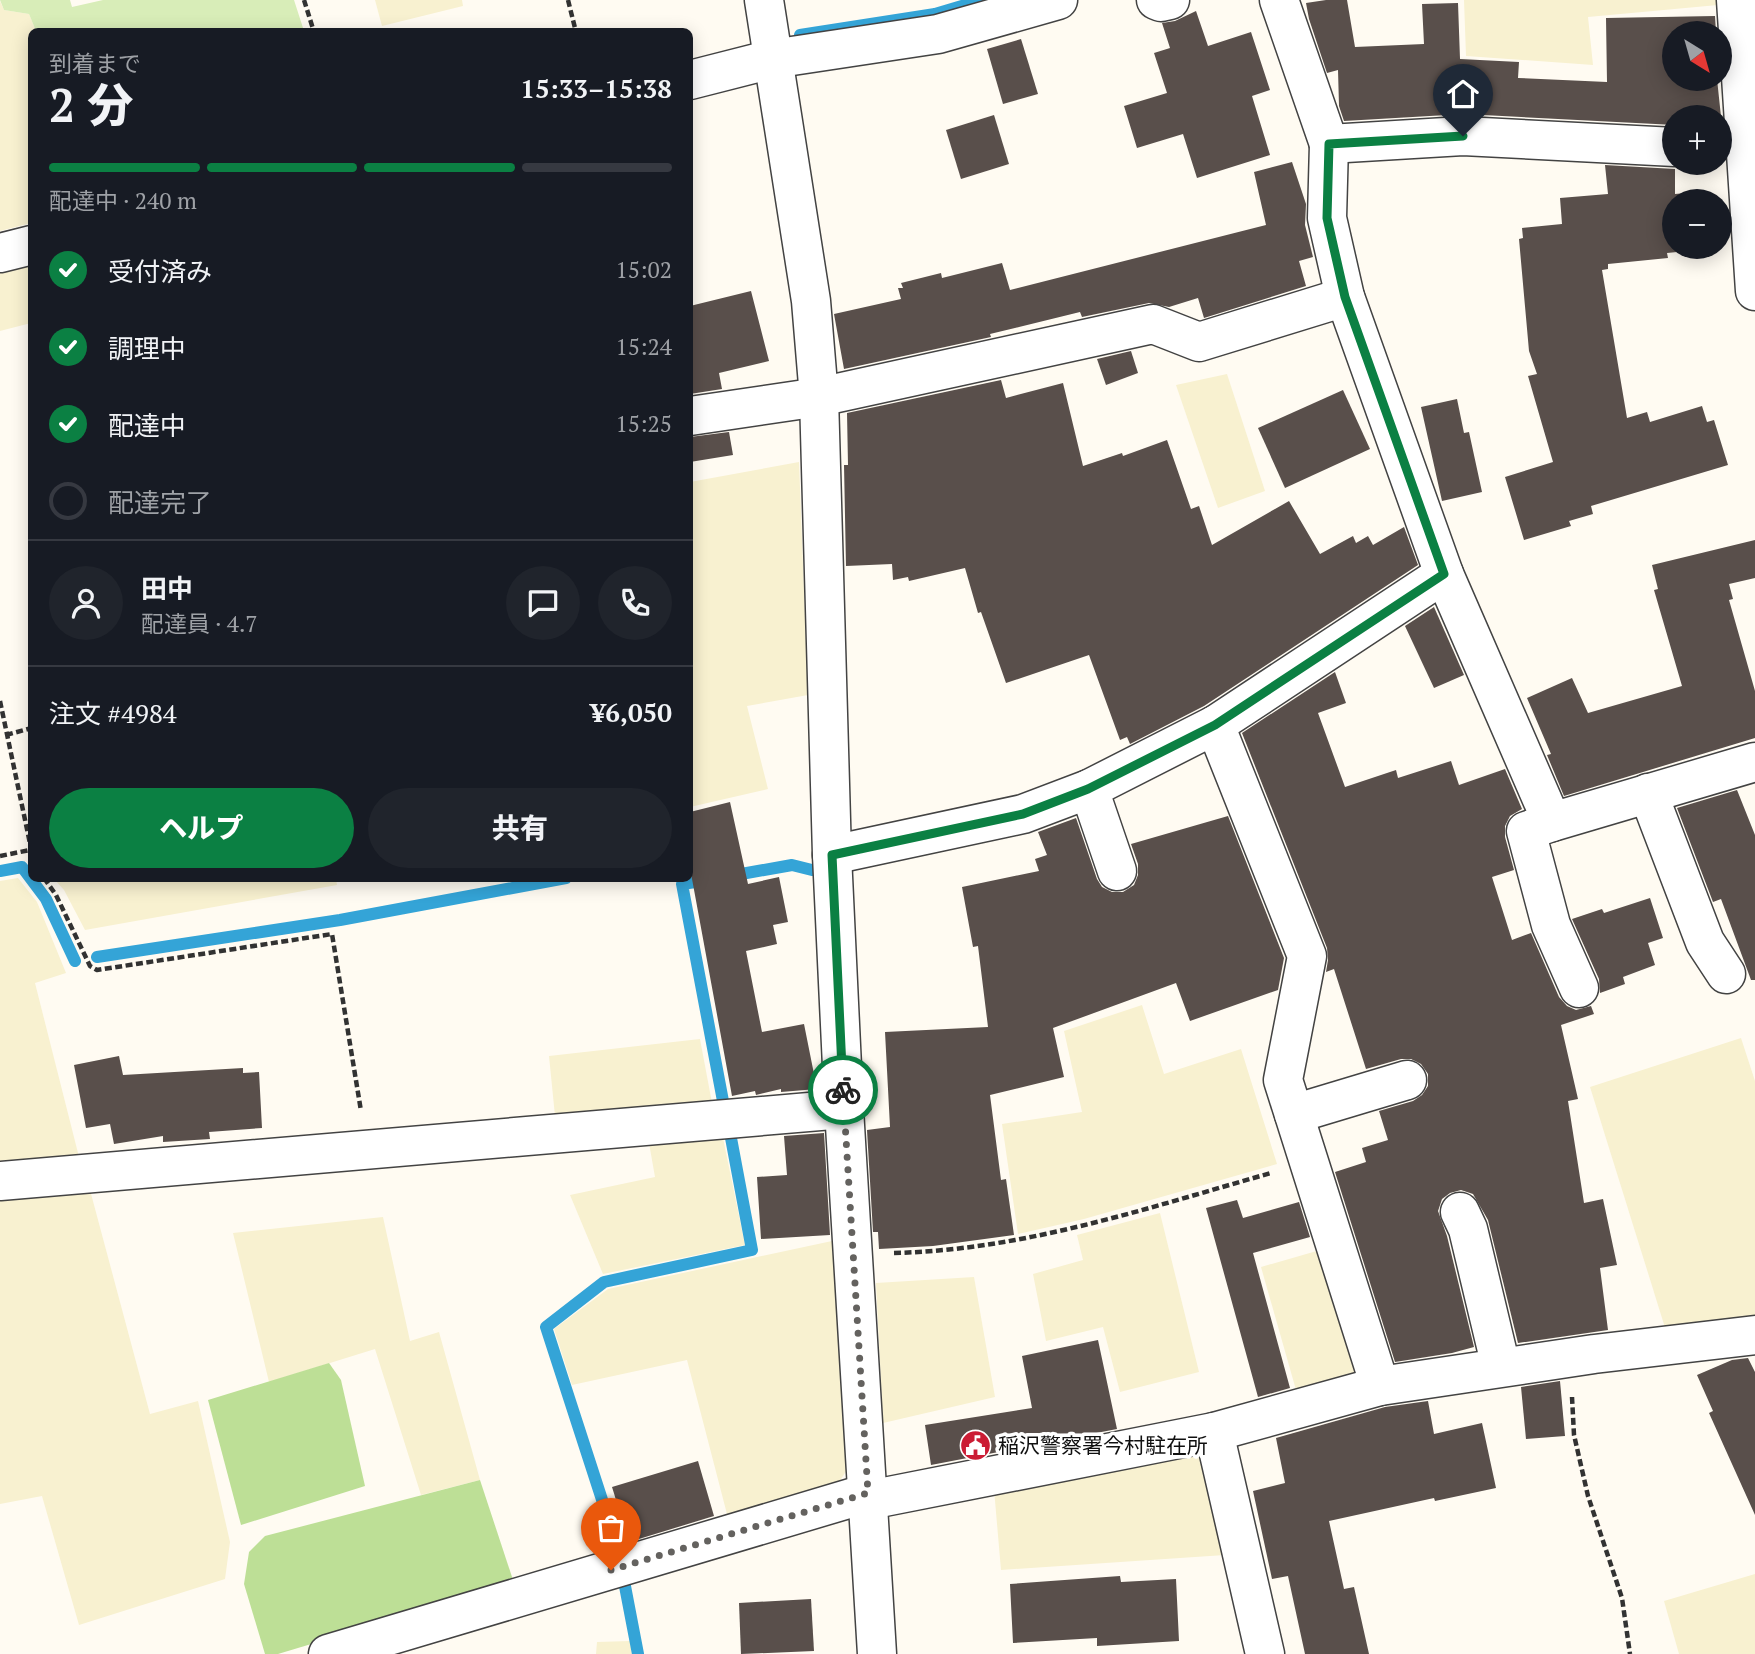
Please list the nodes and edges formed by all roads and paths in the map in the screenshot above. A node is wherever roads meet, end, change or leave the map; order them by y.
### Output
1 (304, 0) edge
2 (568, 0) edge
3 (764, 0) edge
4 (1058, 0) edge
5 (1156, 0) edge
6 (1170, 0) edge
7 (1279, 0) edge
8 (1736, 0) edge
9 (313, 28) edge
10 (575, 28) edge
11 (772, 59) junction
12 (693, 79) edge
13 (1329, 144) junction
14 (1662, 146) edge
15 (1740, 150) edge
16 (28, 246) edge
17 (0, 253) edge
18 (1755, 291) edge
19 (1345, 297) junction
20 (820, 397) junction
21 (693, 416) edge
22 (1444, 574) junction
23 (0, 701) edge
24 (1215, 725) junction
25 (28, 729) edge
26 (6, 735) junction
27 (1755, 762) edge
28 (1088, 789) junction
29 (1648, 793) junction
30 (1552, 822) junction
31 (28, 837) edge
32 (28, 851) edge
33 (832, 855) junction
34 (0, 856) edge
35 (1117, 871) dead end
36 (47, 882) edge
37 (1726, 974) dead end
38 (1579, 988) dead end
39 (1407, 1080) dead end
40 (844, 1109) junction
41 (1294, 1114) junction
42 (368, 1149) junction
43 (1309, 1163) junction
44 (0, 1181) edge
45 (1460, 1212) dead end
46 (853, 1254) junction
47 (1755, 1335) edge
48 (1571, 1358) junction
49 (1501, 1367) junction
50 (1380, 1385) junction
51 (1214, 1432) junction
52 (868, 1496) junction
53 (328, 1654) edge
54 (877, 1654) edge
55 (1265, 1654) edge
56 (1630, 1654) edge

1 - 9 path
2 - 10 path
3 - 11 street
4 - 11 street
5 - 6 street
7 - 13 street
8 - 15 street
11 - 12 street
11 - 20 street
13 - 14 street
13 - 19 street
15 - 18 street
16 - 17 street
19 - 20 street
19 - 22 street
20 - 21 street
20 - 33 street
22 - 24 street
22 - 30 street
23 - 26 path
24 - 28 street
24 - 41 street
25 - 26 path
26 - 31 path
27 - 29 street
28 - 33 street
28 - 35 street
29 - 30 street
29 - 37 street
30 - 38 street
32 - 34 path
33 - 40 street
36 - 42 path
39 - 41 street
40 - 42 street
40 - 46 street
41 - 43 street
42 - 44 street
43 - 46 path
43 - 50 street
45 - 49 street
46 - 52 street
47 - 48 street
48 - 49 street
48 - 56 path
49 - 50 street
50 - 51 street
51 - 52 street
51 - 55 street
52 - 53 street
52 - 54 street

